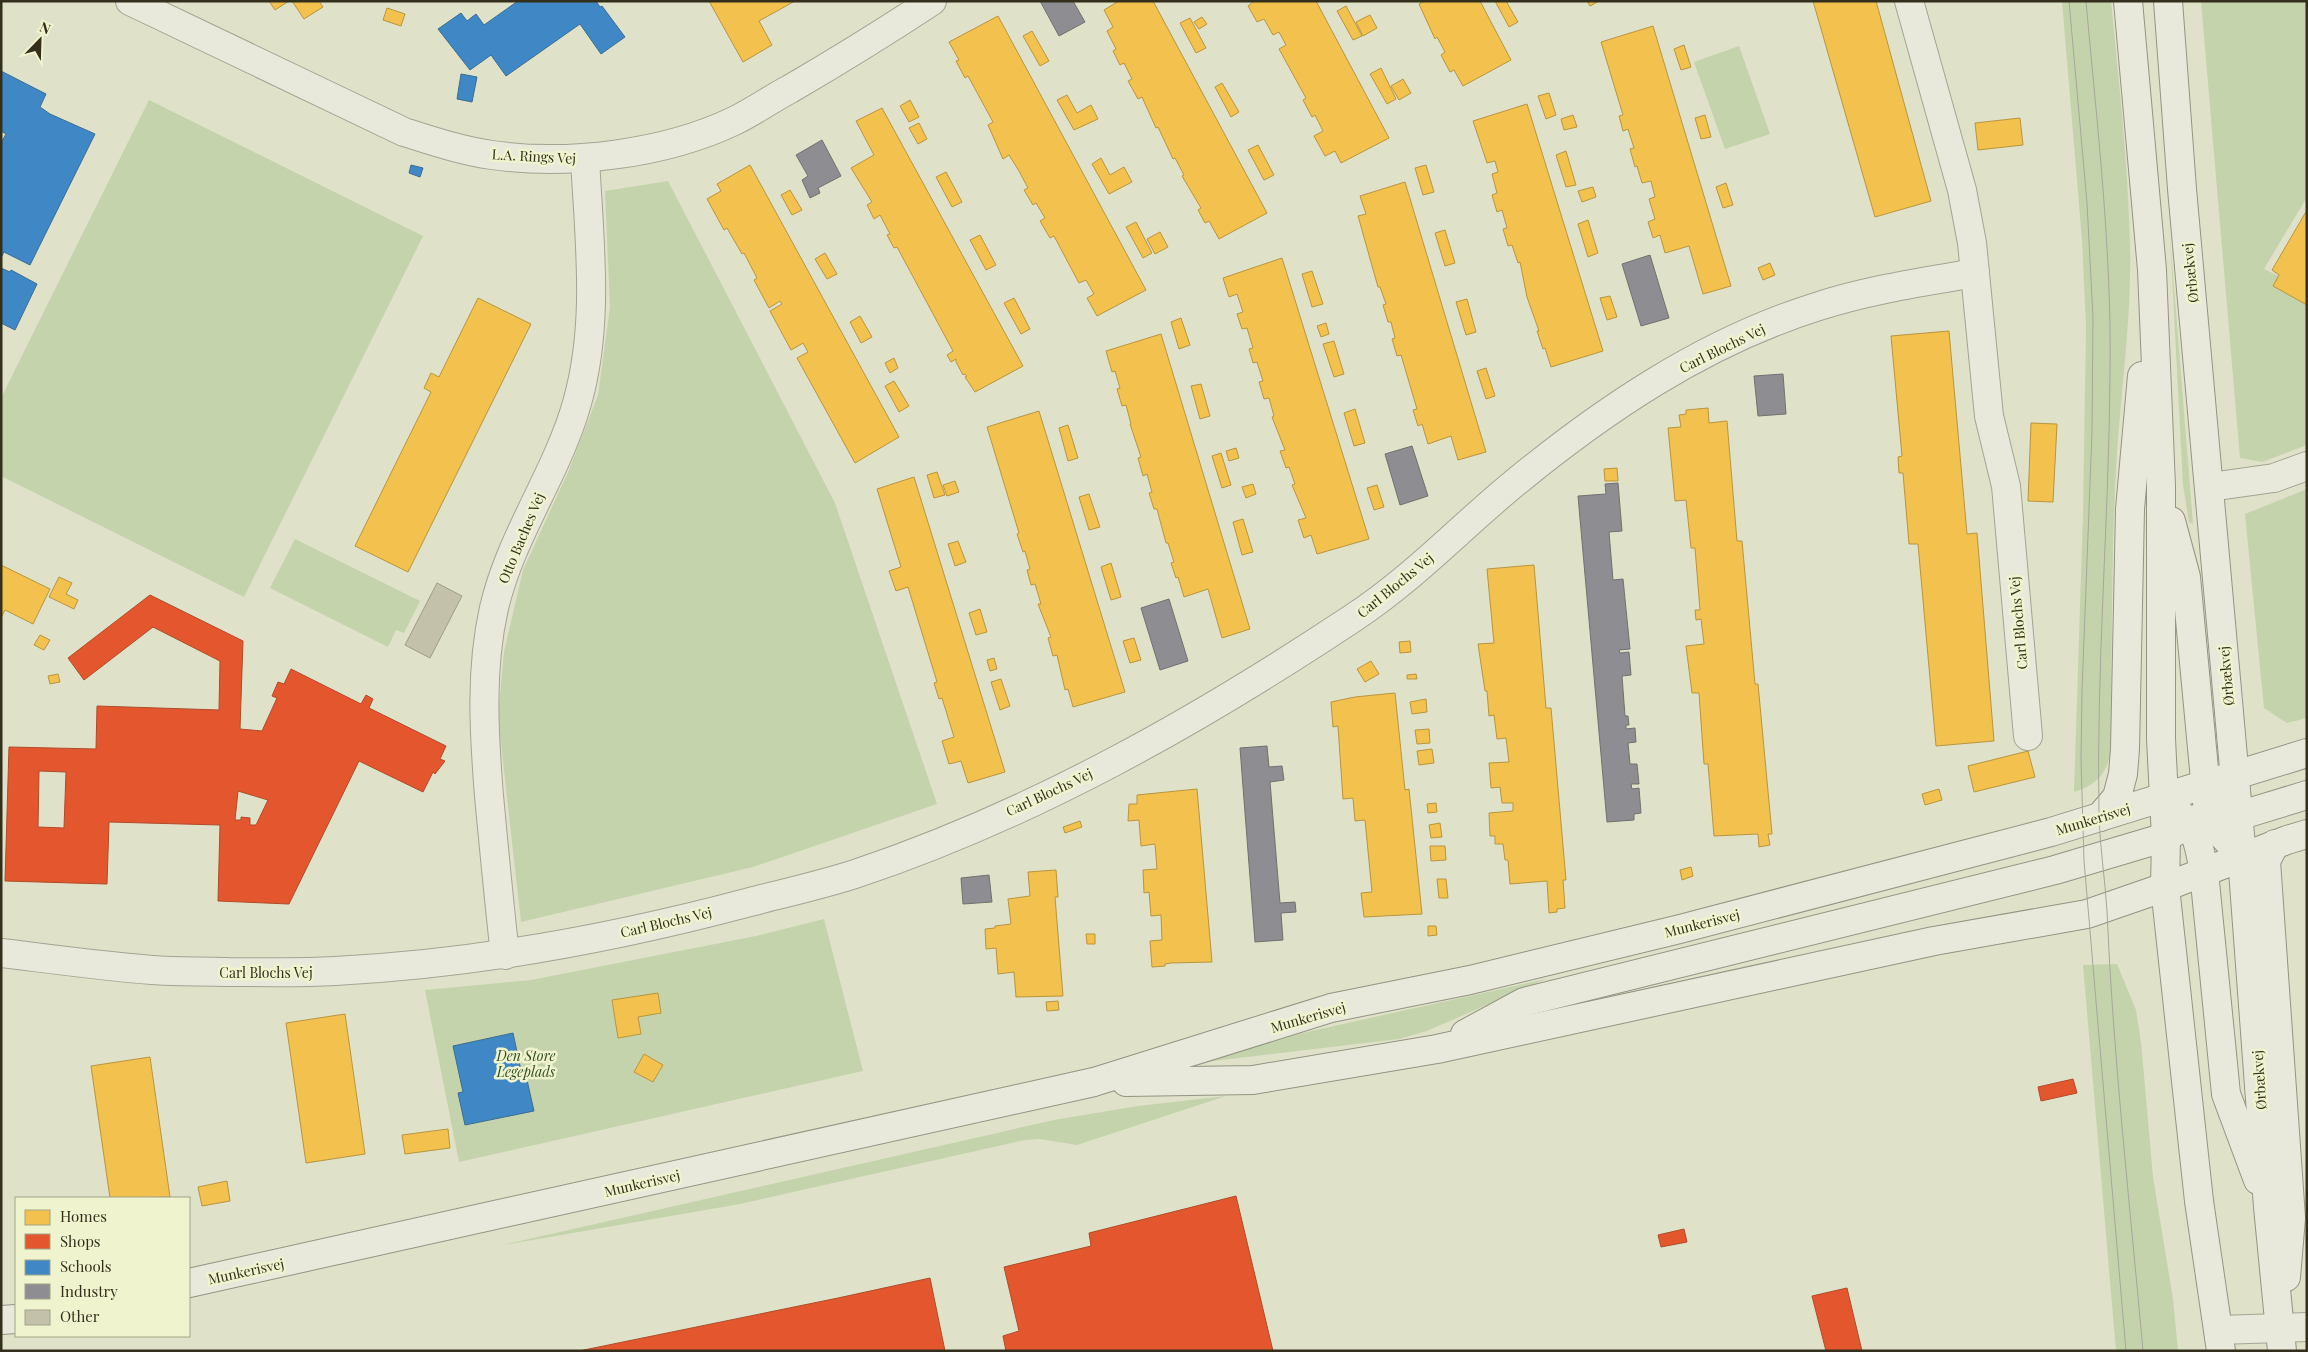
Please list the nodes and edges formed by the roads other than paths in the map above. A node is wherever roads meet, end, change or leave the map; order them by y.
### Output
1 (130, 1) edge
2 (932, 1) edge
3 (1909, 1) edge
4 (2128, 1) edge
5 (2168, 1) edge
6 (585, 158) junction
7 (2152, 270) junction
8 (1975, 273) junction
9 (2307, 466) edge
10 (2161, 486) junction
11 (2210, 487) junction
12 (2028, 736) dead end
13 (2307, 753) edge
14 (2234, 776) junction
15 (2204, 785) junction
16 (2307, 796) edge
17 (2164, 798) junction
18 (2100, 817) junction
19 (2210, 824) junction
20 (2307, 834) edge
21 (2166, 837) junction
22 (2274, 844) junction
23 (2242, 857) junction
24 (2204, 872) junction
25 (2165, 887) junction
26 (1, 953) edge
27 (505, 955) junction
28 (1437, 1049) junction
29 (1094, 1082) junction
30 (2268, 1207) junction
31 (190, 1283) edge
32 (2307, 1327) edge
33 (2281, 1339) edge
34 (2220, 1340) edge

1 - 6 main road, L.A. Rings Vej
2 - 6 main road, L.A. Rings Vej
3 - 8 main road, Carl Blochs Vej
4 - 7 main road
5 - 11 main road, Ørbækvej
6 - 27 main road, Otto Baches Vej
7 - 10 main road
7 - 18 main road
8 - 12 main road, Carl Blochs Vej
8 - 27 main road, Carl Blochs Vej
9 - 11 main road
10 - 15 main road
10 - 17 main road
11 - 14 main road, Ørbækvej
13 - 14 main road, Munkerisvej
14 - 15 main road, Munkerisvej
14 - 19 main road, Ørbækvej
15 - 17 main road, Munkerisvej
15 - 19 main road
16 - 19 main road
17 - 18 main road, Munkerisvej
17 - 19 main road
17 - 21 main road
18 - 29 main road, Munkerisvej
19 - 21 main road
19 - 23 main road, Ørbækvej
19 - 24 main road
19 - 25 main road
20 - 22 main road, Munkerisvej
21 - 25 main road
21 - 28 main road
22 - 23 main road, Munkerisvej
22 - 33 main road
23 - 24 main road, Munkerisvej
23 - 30 main road, Ørbækvej
24 - 25 main road, Munkerisvej
24 - 30 main road
25 - 28 main road, Munkerisvej
25 - 34 main road
26 - 27 main road, Carl Blochs Vej
28 - 29 main road, Munkerisvej
29 - 31 main road, Munkerisvej
30 - 33 main road, Ørbækvej
32 - 33 main road
33 - 34 main road

